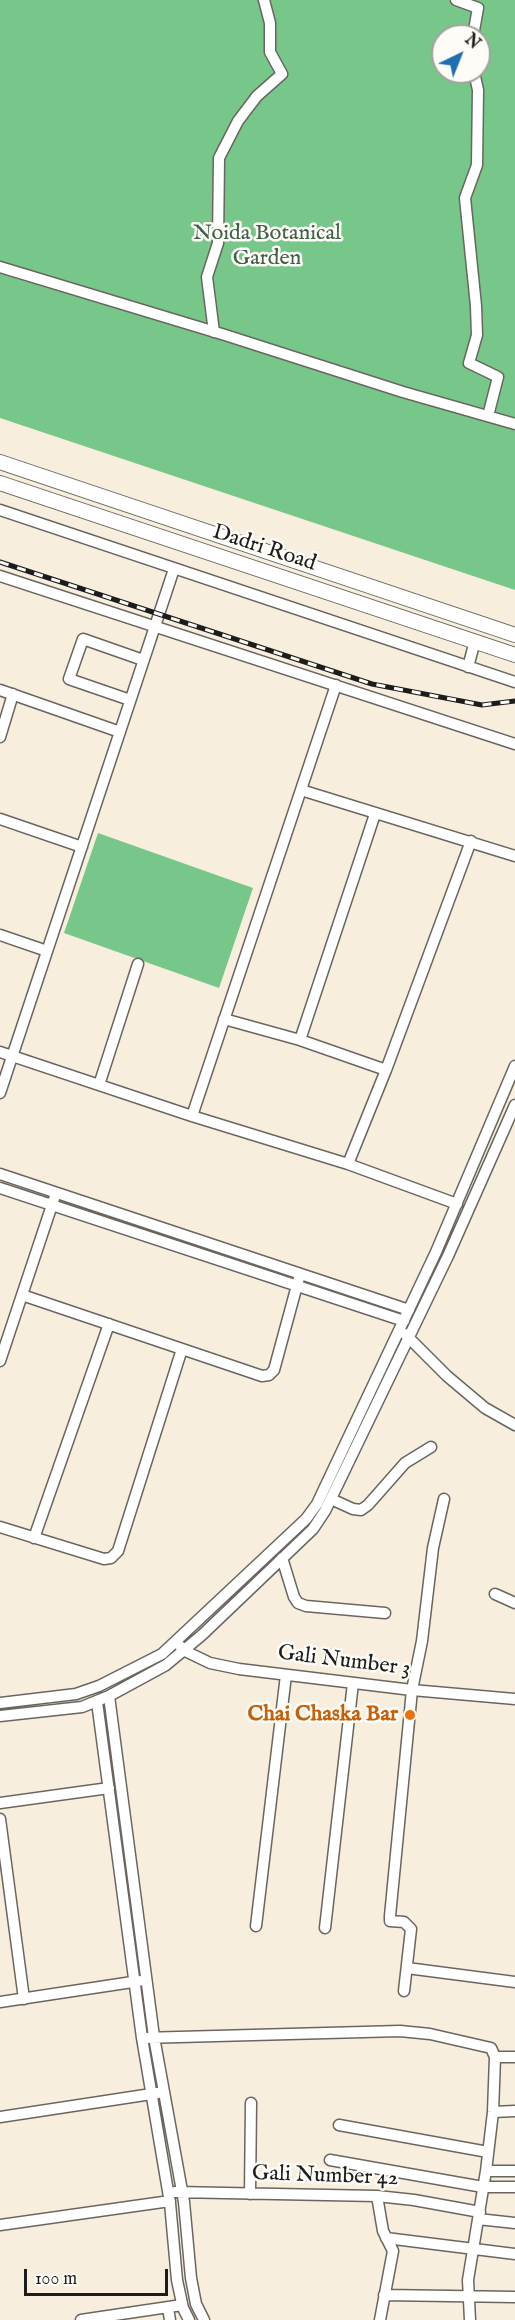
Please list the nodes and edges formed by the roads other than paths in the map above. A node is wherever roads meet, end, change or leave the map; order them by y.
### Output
1 (264, 0) edge
2 (456, 0) edge
3 (475, 24) edge
4 (477, 84) edge
5 (0, 267) edge
6 (214, 332) junction
7 (488, 416) junction
8 (515, 424) edge
9 (0, 462) edge
10 (0, 483) edge
11 (0, 510) edge
12 (174, 569) junction
13 (0, 576) edge
14 (481, 623) junction
15 (515, 624) edge
16 (155, 626) junction
17 (515, 635) edge
18 (475, 641) junction
19 (515, 655) edge
20 (144, 660) junction
21 (468, 667) junction
22 (515, 682) edge
23 (336, 685) junction
24 (0, 690) edge
25 (13, 694) junction
26 (130, 700) junction
27 (120, 732) junction
28 (0, 737) edge
29 (515, 744) edge
30 (301, 790) junction
31 (375, 814) junction
32 (0, 819) edge
33 (471, 841) junction
34 (82, 847) junction
35 (515, 856) edge
36 (0, 935) edge
37 (47, 951) junction
38 (138, 964) dead end
39 (224, 1019) junction
40 (300, 1040) junction
41 (0, 1052) edge
42 (12, 1056) junction
43 (515, 1066) edge
44 (386, 1070) junction
45 (99, 1085) junction
46 (0, 1093) edge
47 (515, 1105) edge
48 (192, 1116) junction
49 (348, 1164) junction
50 (0, 1174) edge
51 (0, 1188) edge
52 (56, 1192) junction
53 (52, 1204) junction
54 (457, 1204) junction
55 (300, 1272) junction
56 (296, 1285) junction
57 (22, 1295) junction
58 (409, 1310) junction
59 (109, 1324) junction
60 (402, 1324) junction
61 (408, 1338) junction
62 (183, 1349) junction
63 (0, 1361) edge
64 (515, 1425) edge
65 (431, 1447) dead end
66 (331, 1499) junction
67 (444, 1499) dead end
68 (0, 1527) edge
69 (34, 1538) junction
70 (282, 1558) junction
71 (495, 1594) dead end
72 (515, 1603) edge
73 (385, 1612) dead end
74 (177, 1641) junction
75 (185, 1651) junction
76 (286, 1675) junction
77 (353, 1683) junction
78 (412, 1690) junction
79 (110, 1696) junction
80 (515, 1699) edge
81 (97, 1702) junction
82 (0, 1703) edge
83 (0, 1716) edge
84 (109, 1788) junction
85 (0, 1803) edge
86 (0, 1819) edge
87 (256, 1926) dead end
88 (325, 1928) dead end
89 (407, 1968) junction
90 (148, 1980) junction
91 (134, 1982) junction
92 (515, 1982) edge
93 (404, 1991) dead end
94 (24, 1999) junction
95 (0, 2002) edge
96 (154, 2037) junction
97 (142, 2038) junction
98 (495, 2057) junction
99 (515, 2057) edge
100 (164, 2092) junction
101 (151, 2094) junction
102 (251, 2103) dead end
103 (515, 2111) edge
104 (493, 2112) junction
105 (0, 2117) edge
106 (339, 2126) dead end
107 (488, 2152) junction
108 (330, 2160) dead end
109 (486, 2171) junction
110 (515, 2171) edge
111 (483, 2187) junction
112 (515, 2187) edge
113 (182, 2192) junction
114 (250, 2194) junction
115 (169, 2196) junction
116 (377, 2196) junction
117 (479, 2215) junction
118 (515, 2223) edge
119 (0, 2225) edge
120 (386, 2238) junction
121 (473, 2249) junction
122 (515, 2254) edge
123 (384, 2295) junction
124 (515, 2297) edge
125 (468, 2298) junction
126 (182, 2305) junction
127 (168, 2308) junction
128 (81, 2320) edge
129 (170, 2320) edge
130 (189, 2320) edge
131 (204, 2320) edge
132 (380, 2320) edge
133 (470, 2320) edge

1 - 6 street
2 - 3 street
4 - 7 street
5 - 6 street
6 - 7 street
7 - 8 street
9 - 14 main road, Dadri Road
10 - 18 main road, Dadri Road
11 - 12 street
12 - 16 street
12 - 21 street
13 - 16 street
14 - 15 main road
14 - 17 main road, Dadri Road
16 - 20 street
16 - 23 street
18 - 19 main road, Dadri Road
18 - 21 street
20 - 26 street
20 - 26 street
21 - 22 street
23 - 29 street
23 - 30 street
24 - 25 street
25 - 27 street
25 - 28 street
26 - 27 street
27 - 34 street
30 - 31 street
30 - 39 street
31 - 33 street
31 - 40 street
32 - 34 street
33 - 35 street
33 - 44 street
34 - 37 street
36 - 37 street
37 - 42 street
38 - 45 street
39 - 40 street
39 - 48 street
40 - 44 street
41 - 42 street
42 - 45 street
42 - 46 street
43 - 54 street
44 - 49 street
45 - 48 street
47 - 61 street
48 - 49 street
49 - 54 street
50 - 52 street
51 - 53 street
52 - 53 street
52 - 55 street
53 - 56 street
53 - 57 street
54 - 58 street
55 - 56 street
55 - 58 street
56 - 60 street
56 - 62 street
57 - 59 street
57 - 63 street
58 - 60 street
59 - 62 street
59 - 69 street
60 - 61 street
60 - 74 street
61 - 64 street
61 - 66 street
62 - 69 street
65 - 66 street
66 - 70 street
67 - 78 street
68 - 69 street
70 - 73 street
70 - 75 street
71 - 72 street
74 - 75 street, Gali Number 3
74 - 82 street
75 - 76 street, Gali Number 3
75 - 79 street
76 - 77 street, Gali Number 3
76 - 87 street
77 - 78 street, Gali Number 3
77 - 88 street
78 - 80 street, Gali Number 3
78 - 89 street
79 - 81 street
79 - 90 street
81 - 83 street
81 - 84 street
84 - 85 street
84 - 91 street
86 - 94 street
89 - 92 street
89 - 93 street
90 - 91 street
90 - 96 street
91 - 94 street
91 - 97 street
94 - 95 street
96 - 97 street
96 - 98 street
96 - 100 street
97 - 101 street
98 - 99 street
98 - 104 street
100 - 101 street
100 - 113 street
101 - 105 street
101 - 115 street
102 - 114 street
103 - 104 street
104 - 107 street
106 - 107 street
107 - 109 street
108 - 111 street
109 - 110 street
109 - 111 street
111 - 112 street
111 - 117 street
113 - 114 street, Gali Number 42
113 - 115 street, Gali Number 42
113 - 131 street
114 - 116 street, Gali Number 42
115 - 119 street, Gali Number 42
115 - 126 street
116 - 117 street, Gali Number 42
116 - 120 street
117 - 118 street, Gali Number 42
117 - 121 street
120 - 121 street
120 - 123 street
121 - 122 street
121 - 125 street
123 - 125 street
123 - 132 street
124 - 125 street
125 - 133 street
126 - 127 street
126 - 130 street
127 - 128 street
127 - 129 street

